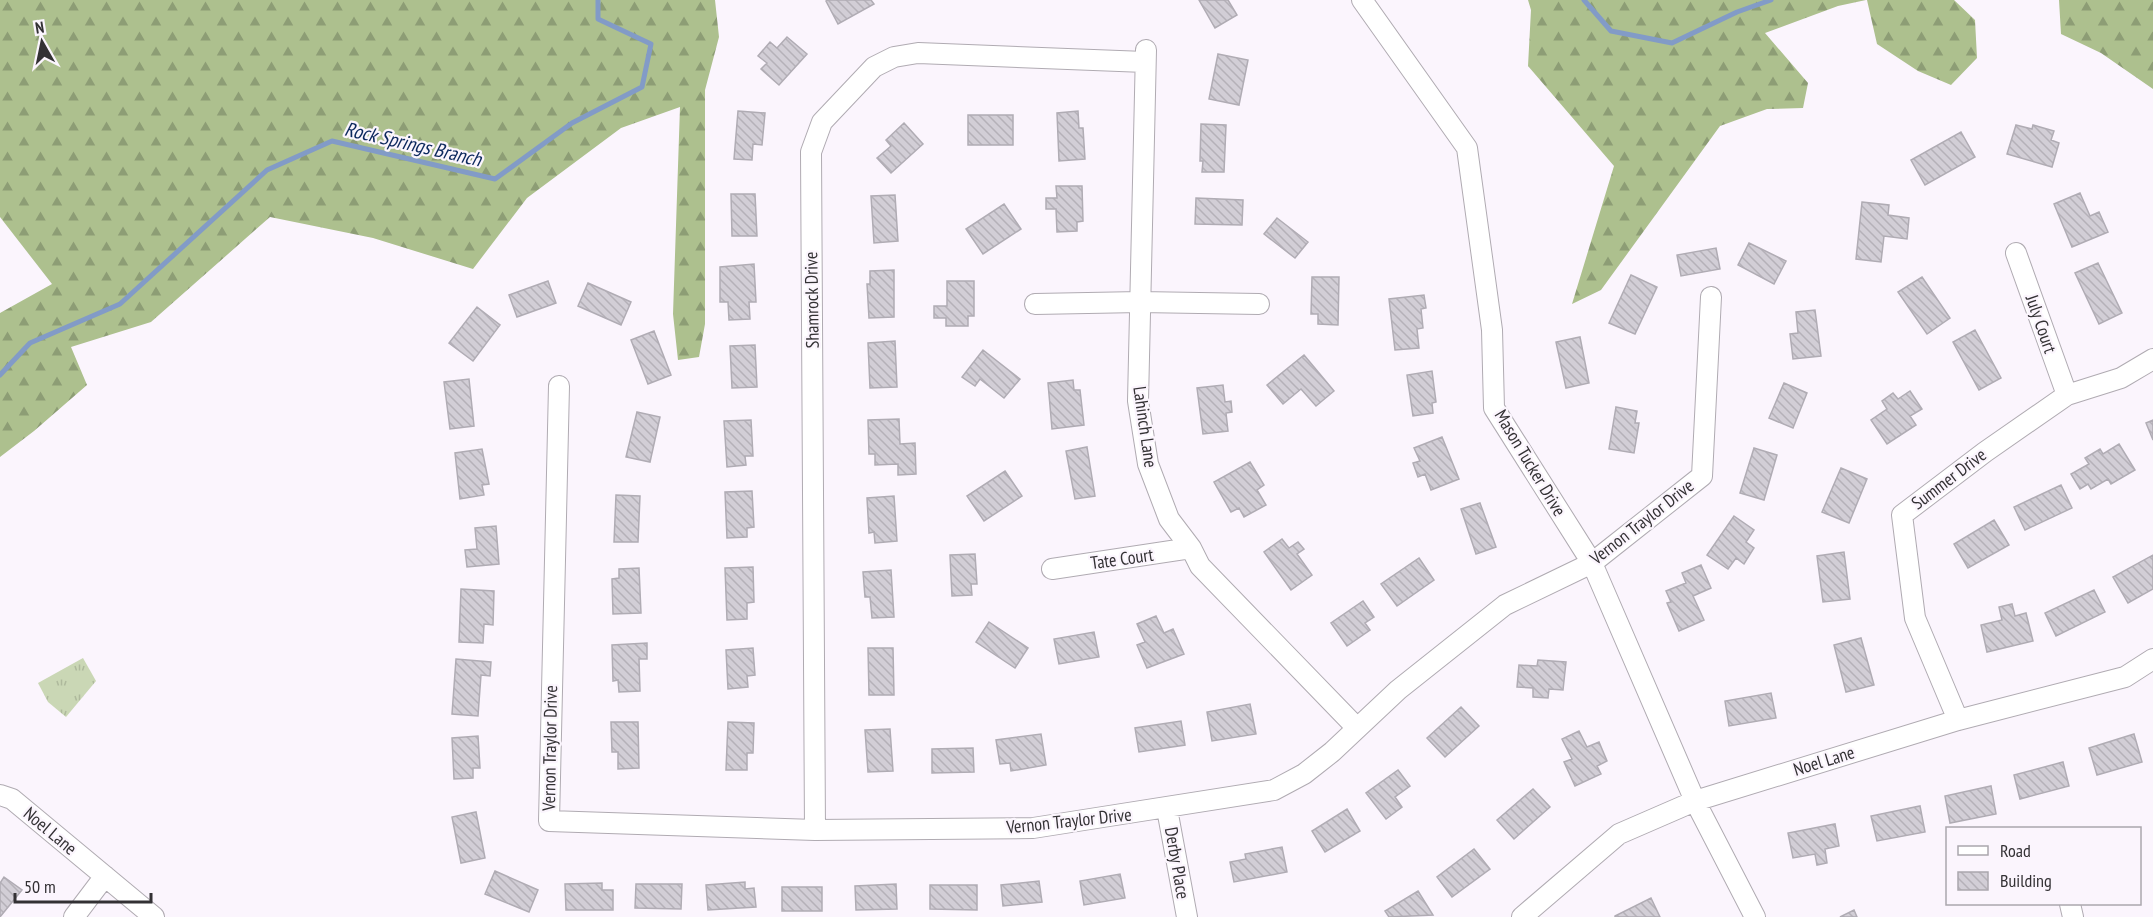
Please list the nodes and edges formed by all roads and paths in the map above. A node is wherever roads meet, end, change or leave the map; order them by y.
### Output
1 (1362, 0) edge
2 (1146, 56) joint
3 (2016, 253) dead end
4 (1712, 297) dead end
5 (1140, 302) junction
6 (1035, 304) dead end
7 (1259, 304) dead end
8 (2153, 360) edge
9 (559, 386) dead end
10 (2067, 395) junction
11 (1191, 548) junction
12 (1592, 563) junction
13 (1052, 569) dead end
14 (2153, 659) edge
15 (1958, 720) junction
16 (1357, 728) junction
17 (0, 795) edge
18 (1695, 801) junction
19 (1167, 808) junction
20 (815, 830) junction
21 (105, 876) junction
22 (74, 917) edge
23 (154, 917) edge
24 (1187, 917) edge
25 (1522, 917) edge
26 (1755, 917) edge

1 - 12 street, Mason Tucker Drive
2 - 5 street, Lahinch Lane
2 - 20 street, Shamrock Drive
3 - 10 street, July Court
4 - 12 street, Vernon Traylor Drive
5 - 6 street
5 - 7 street
5 - 11 street, Lahinch Lane
8 - 10 street, Summer Drive
9 - 20 street, Vernon Traylor Drive
10 - 15 street, Summer Drive
11 - 13 street, Tate Court
11 - 16 street, Lahinch Lane
12 - 16 street, Vernon Traylor Drive
12 - 18 street, Mason Tucker Drive
14 - 15 street, Noel Lane
15 - 18 street, Noel Lane
16 - 19 street, Vernon Traylor Drive
17 - 21 street, Noel Lane
18 - 25 street, Noel Lane
18 - 26 street, Mason Tucker Drive
19 - 20 street, Vernon Traylor Drive
19 - 24 street, Derby Place
21 - 22 street
21 - 23 street, Noel Lane

